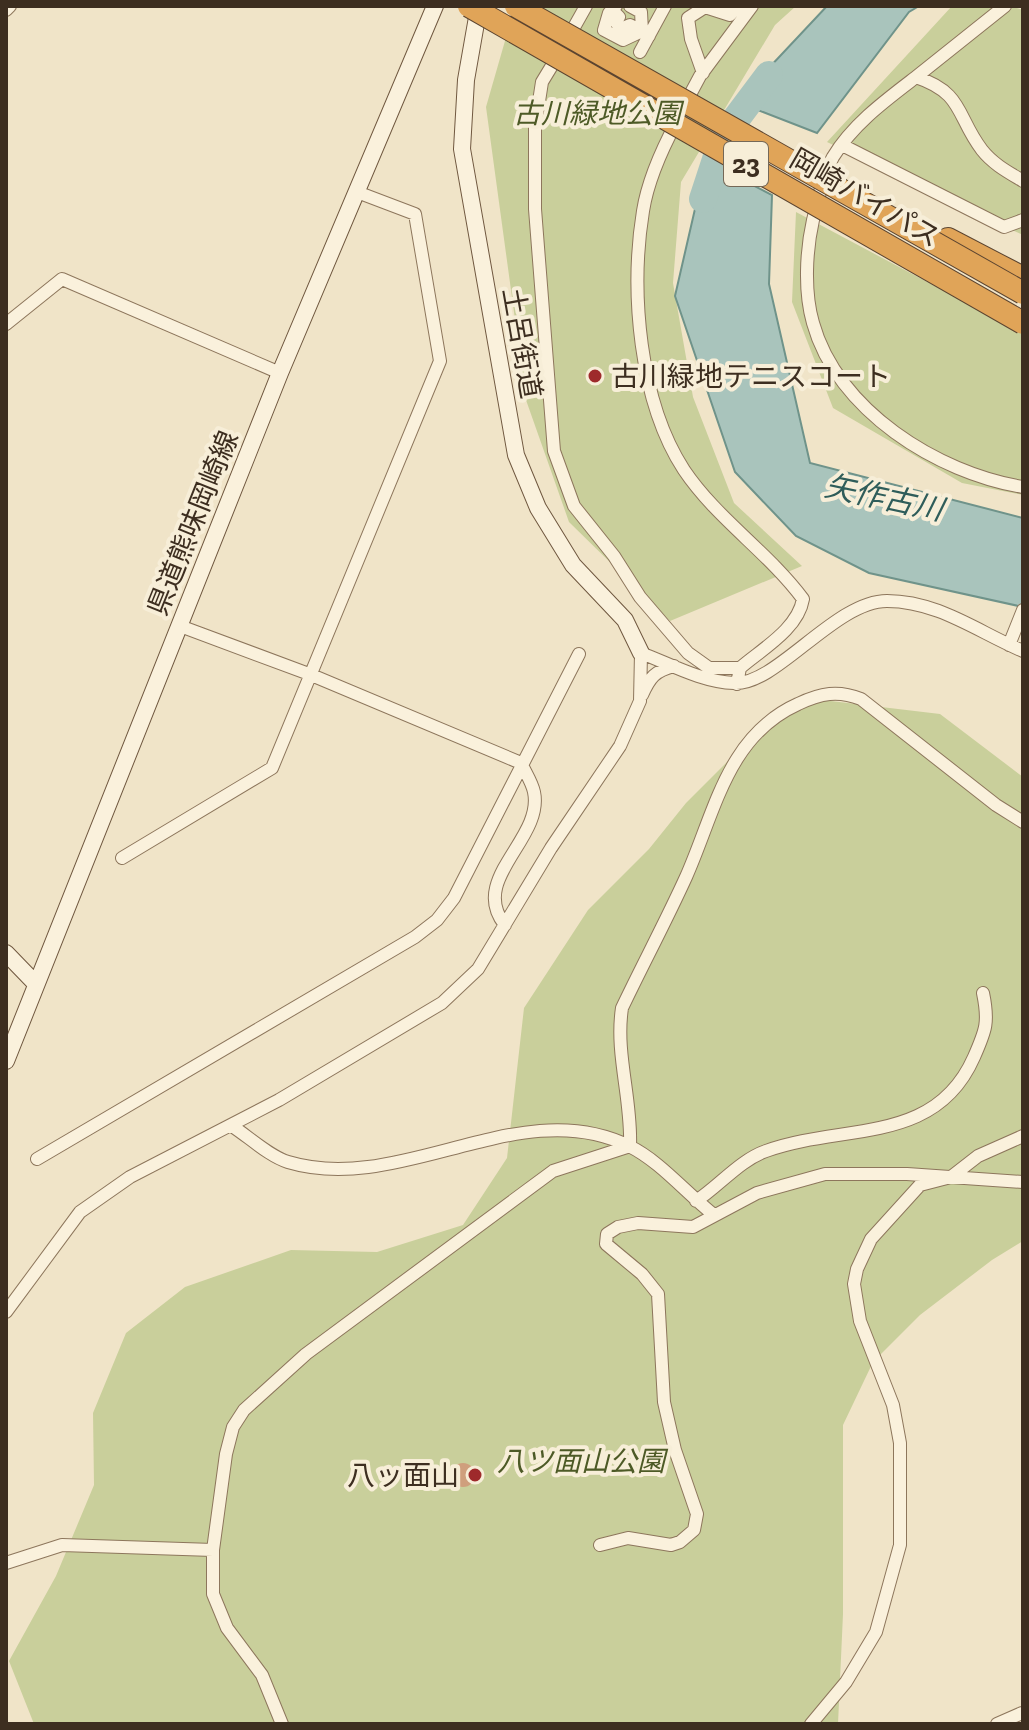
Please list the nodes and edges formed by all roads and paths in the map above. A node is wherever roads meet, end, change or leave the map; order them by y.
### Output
1 (469, 6) edge
2 (479, 6) edge
3 (516, 6) edge
4 (586, 6) edge
5 (630, 6) edge
6 (665, 6) edge
7 (738, 6) edge
8 (752, 6) edge
9 (1005, 6) edge
10 (432, 7) edge
11 (625, 17) edge
12 (640, 52) dead end
13 (703, 73) junction
14 (916, 77) junction
15 (842, 145) junction
16 (1023, 181) edge
17 (357, 192) junction
18 (851, 196) junction
19 (1023, 220) edge
20 (1023, 278) edge
21 (1023, 293) edge
22 (1023, 323) edge
23 (6, 324) edge
24 (280, 373) junction
25 (1023, 487) edge
26 (1022, 613) edge
27 (180, 626) junction
28 (1009, 645) junction
29 (1023, 651) edge
30 (641, 653) junction
31 (579, 654) dead end
32 (675, 666) junction
33 (740, 668) junction
34 (309, 674) junction
35 (737, 684) junction
36 (640, 701) junction
37 (521, 763) junction
38 (1023, 822) edge
39 (122, 858) dead end
40 (505, 925) junction
41 (6, 953) edge
42 (35, 983) junction
43 (983, 993) dead end
44 (6, 1061) edge
45 (232, 1126) junction
46 (1023, 1136) edge
47 (630, 1146) junction
48 (37, 1159) dead end
49 (951, 1177) junction
50 (1023, 1182) edge
51 (696, 1201) junction
52 (714, 1215) junction
53 (6, 1312) edge
54 (600, 1545) dead end
55 (213, 1550) junction
56 (6, 1563) edge
57 (1022, 1711) edge
58 (282, 1724) edge
59 (811, 1724) edge
60 (997, 1724) edge
61 (1021, 1724) edge

1 - 22 highway, 岡崎バイパス / 23, bridge
2 - 30 main road, 土呂街道
3 - 18 highway, 岡崎バイパス / 23, bridge
4 - 33 street
5 - 11 street
6 - 11 street
7 - 13 street
8 - 13 street
9 - 14 street
10 - 17 main road, 県道熊味岡崎線
11 - 12 street
13 - 33 street
14 - 15 street
14 - 16 street
15 - 19 street
15 - 25 street
17 - 24 main road, 県道熊味岡崎線
17 - 34 street
18 - 20 highway, 23
18 - 21 highway, 岡崎バイパス / 23, bridge
23 - 24 street
24 - 27 main road, 県道熊味岡崎線
26 - 28 street
27 - 34 street
27 - 42 main road, 県道熊味岡崎線
28 - 29 street
28 - 35 street
30 - 32 street
30 - 36 street
31 - 37 street
32 - 35 street
32 - 36 street
33 - 35 street
34 - 37 street
34 - 39 street
36 - 40 street
37 - 40 street
37 - 48 street
38 - 47 street
40 - 45 street
41 - 42 main road
42 - 44 main road, 県道熊味岡崎線
43 - 51 street
45 - 47 street
45 - 53 street
46 - 49 street
47 - 51 street
47 - 55 street
49 - 50 street
49 - 52 street
49 - 59 street
51 - 52 street
52 - 54 street
55 - 56 street
55 - 58 street
57 - 60 street
57 - 61 street

